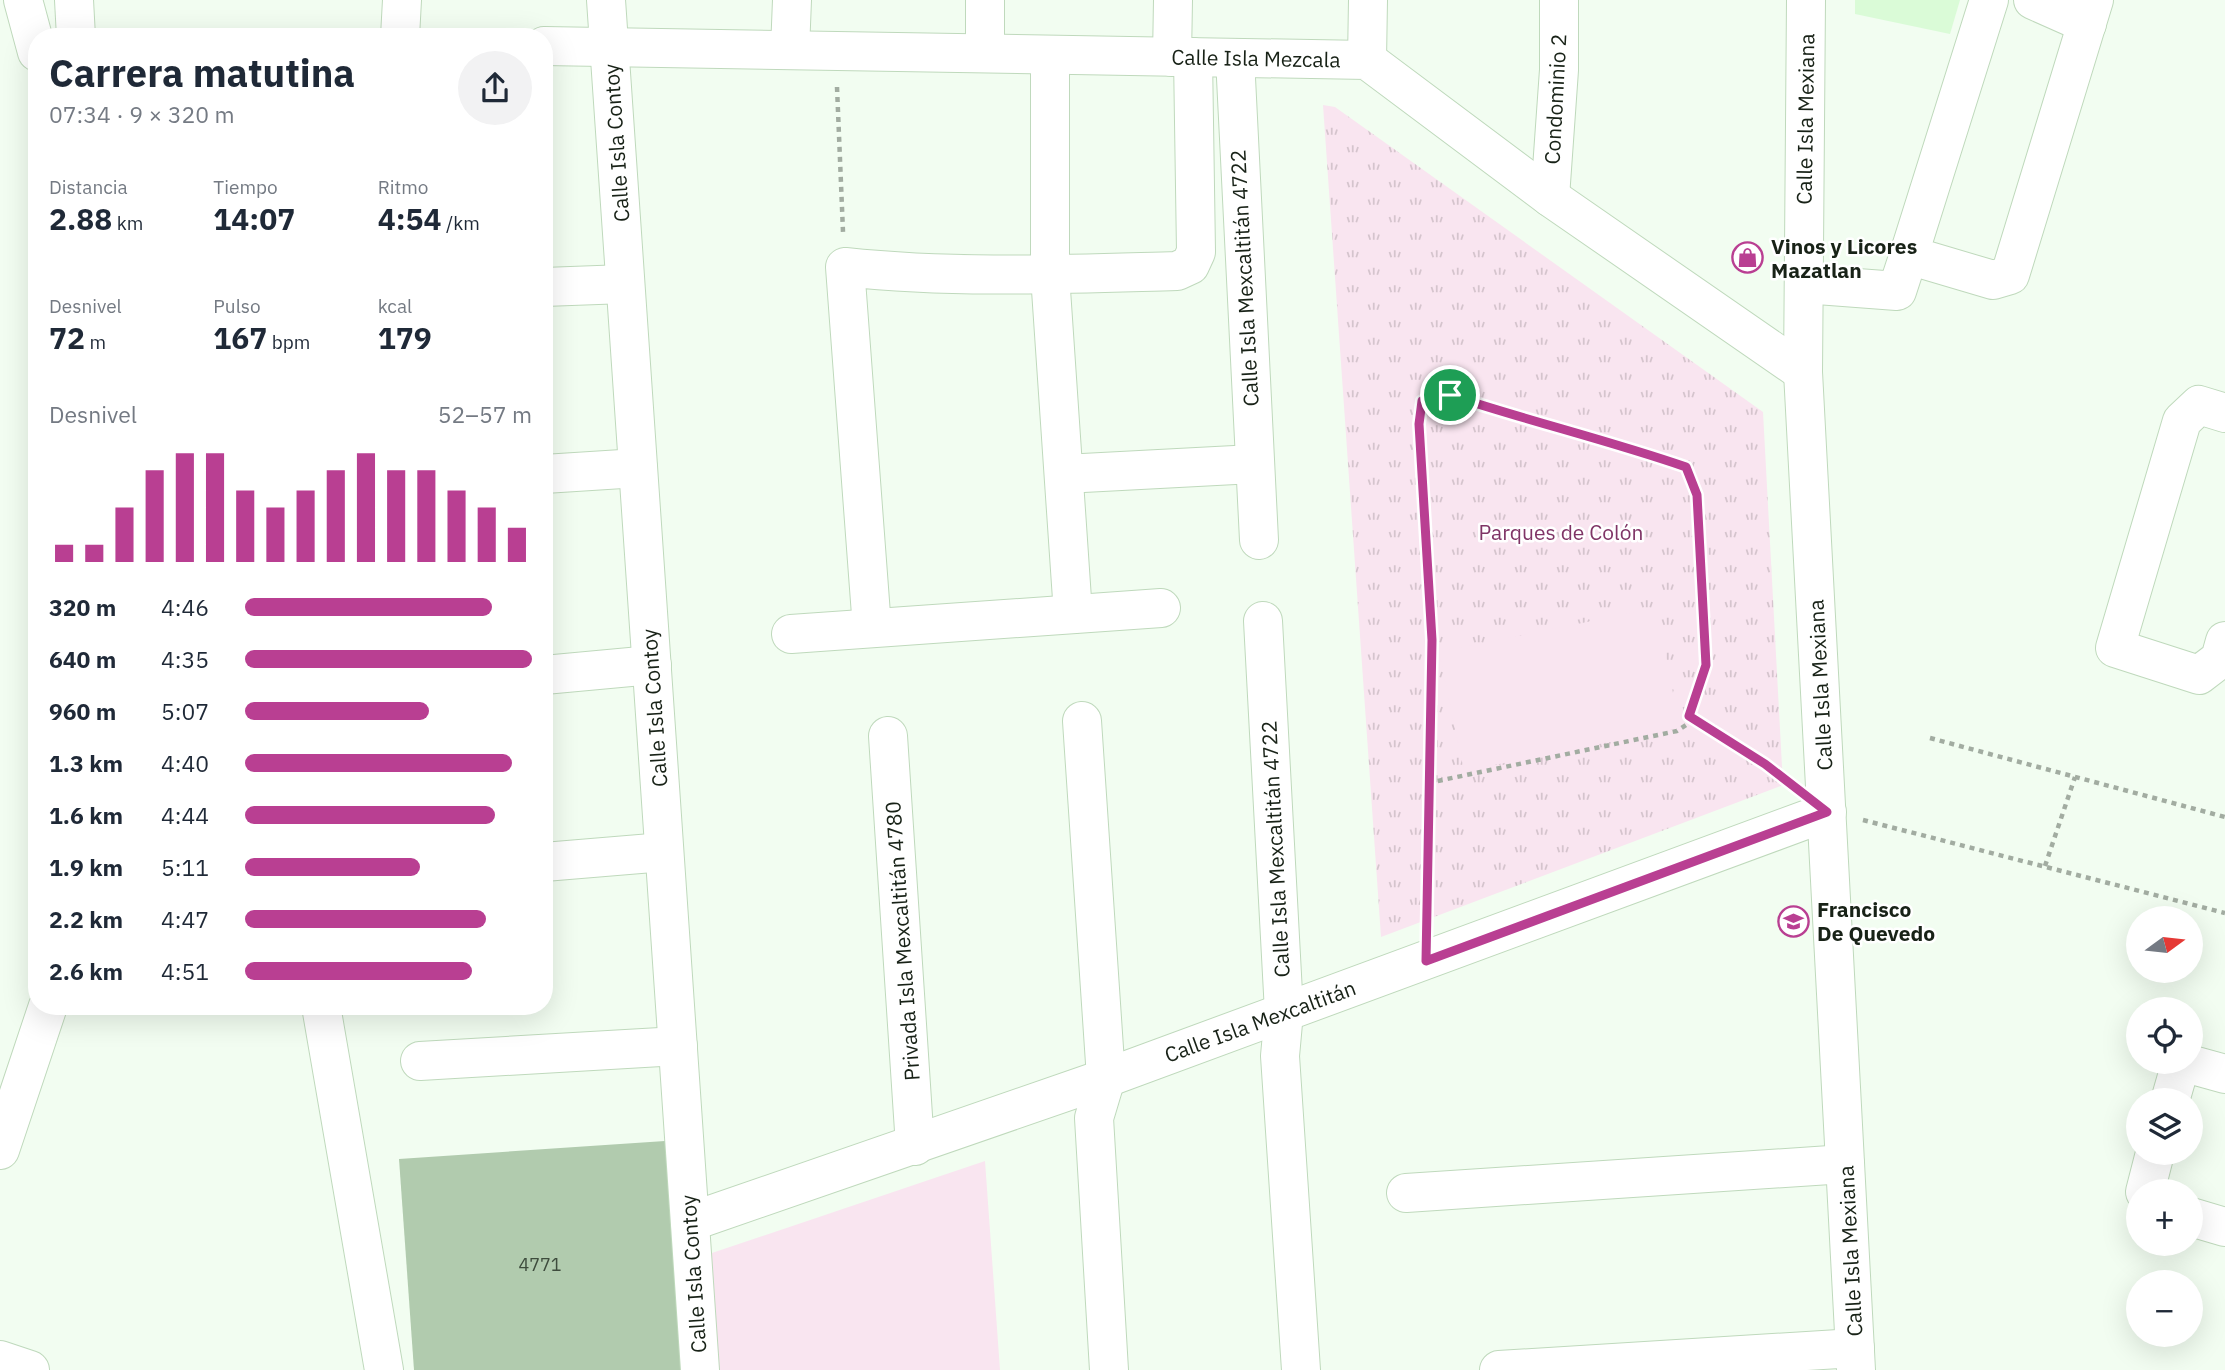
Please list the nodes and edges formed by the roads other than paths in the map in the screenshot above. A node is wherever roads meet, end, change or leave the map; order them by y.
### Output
1 (23, 0) edge
2 (74, 0) edge
3 (402, 0) edge
4 (606, 0) edge
5 (792, 0) edge
6 (985, 0) edge
7 (1173, 0) edge
8 (1368, 0) edge
9 (1559, 0) edge
10 (1806, 0) edge
11 (1989, 0) edge
12 (2034, 0) edge
13 (2090, 12) edge
14 (76, 28) edge
15 (400, 28) edge
16 (27, 41) edge
17 (553, 46) edge
18 (609, 47) junction
19 (790, 50) junction
20 (985, 53) junction
21 (1050, 55) junction
22 (1182, 57) junction
23 (1235, 58) junction
24 (1367, 60) junction
25 (1549, 197) junction
26 (1911, 248) junction
27 (1050, 275) junction
28 (625, 284) junction
29 (1804, 284) junction
30 (553, 287) edge
31 (1803, 372) junction
32 (2225, 413) edge
33 (1254, 464) junction
34 (638, 468) junction
35 (553, 473) edge
36 (1064, 474) junction
37 (1259, 540) dead end
38 (1161, 608) dead end
39 (1073, 614) junction
40 (1263, 621) dead end
41 (872, 628) junction
42 (791, 634) dead end
43 (2225, 641) edge
44 (652, 665) junction
45 (553, 673) edge
46 (1082, 721) dead end
47 (888, 736) dead end
48 (1827, 812) junction
49 (664, 852) junction
50 (553, 862) edge
51 (1284, 1013) junction
52 (45, 1015) edge
53 (323, 1015) edge
54 (678, 1046) junction
55 (420, 1061) dead end
56 (2225, 1074) edge
57 (1106, 1078) junction
58 (2174, 1088) edge
59 (915, 1146) junction
60 (0, 1150) edge
61 (1845, 1164) junction
62 (1406, 1193) dead end
63 (2203, 1221) edge
64 (690, 1222) junction
65 (2225, 1227) edge
66 (1855, 1359) edge
67 (0, 1360) edge
68 (30, 1370) edge
69 (384, 1370) edge
70 (700, 1370) edge
71 (1109, 1370) edge
72 (1301, 1370) edge
73 (1499, 1370) edge

1 - 16 street
2 - 14 street
3 - 15 street
4 - 18 street, Calle Isla Contoy
5 - 19 street
6 - 20 street
7 - 22 street
8 - 24 street
9 - 25 street, Condominio 2
10 - 29 street, Calle Isla Mexiana
11 - 26 street
12 - 13 street
13 - 26 street
17 - 18 street, Calle Isla Mezcala
18 - 19 street, Calle Isla Mezcala
18 - 28 street, Calle Isla Contoy
19 - 20 street, Calle Isla Mezcala
20 - 21 street, Calle Isla Mezcala
21 - 22 street, Calle Isla Mezcala
21 - 27 street
22 - 23 street, Calle Isla Mezcala
22 - 27 street
23 - 24 street, Calle Isla Mezcala
23 - 33 street, Calle Isla Mexcaltitán 4722
24 - 25 street, Calle Isla Mezcala
25 - 31 street, Calle Isla Mezcala
26 - 29 street
27 - 36 street
27 - 41 street
28 - 30 street
28 - 34 street, Calle Isla Contoy
29 - 31 street, Calle Isla Mexiana
31 - 48 street, Calle Isla Mexiana
32 - 43 street
33 - 36 street
33 - 37 street, Calle Isla Mexcaltitán 4722
34 - 35 street
34 - 44 street, Calle Isla Contoy
36 - 39 street
38 - 39 street
39 - 41 street
40 - 51 street, Calle Isla Mexcaltitán 4722
41 - 42 street
44 - 45 street
44 - 49 street, Calle Isla Contoy
46 - 57 street
47 - 59 street, Privada Isla Mexcaltitán 4780
48 - 51 street, Calle Isla Mexcaltitán
48 - 61 street, Calle Isla Mexiana
49 - 50 street
49 - 54 street, Calle Isla Contoy
51 - 57 street, Calle Isla Mexcaltitán
51 - 72 street, Calle Isla Mexcaltitán 4722
52 - 60 street
53 - 69 street
54 - 55 street
54 - 64 street, Calle Isla Contoy
56 - 58 street
57 - 59 street, Calle Isla Mexcaltitán
57 - 71 street
59 - 64 street, Calle Isla Mexcaltitán
61 - 62 street
61 - 66 street, Calle Isla Mexiana
63 - 65 street
64 - 70 street, Calle Isla Contoy
66 - 73 street
67 - 68 street

